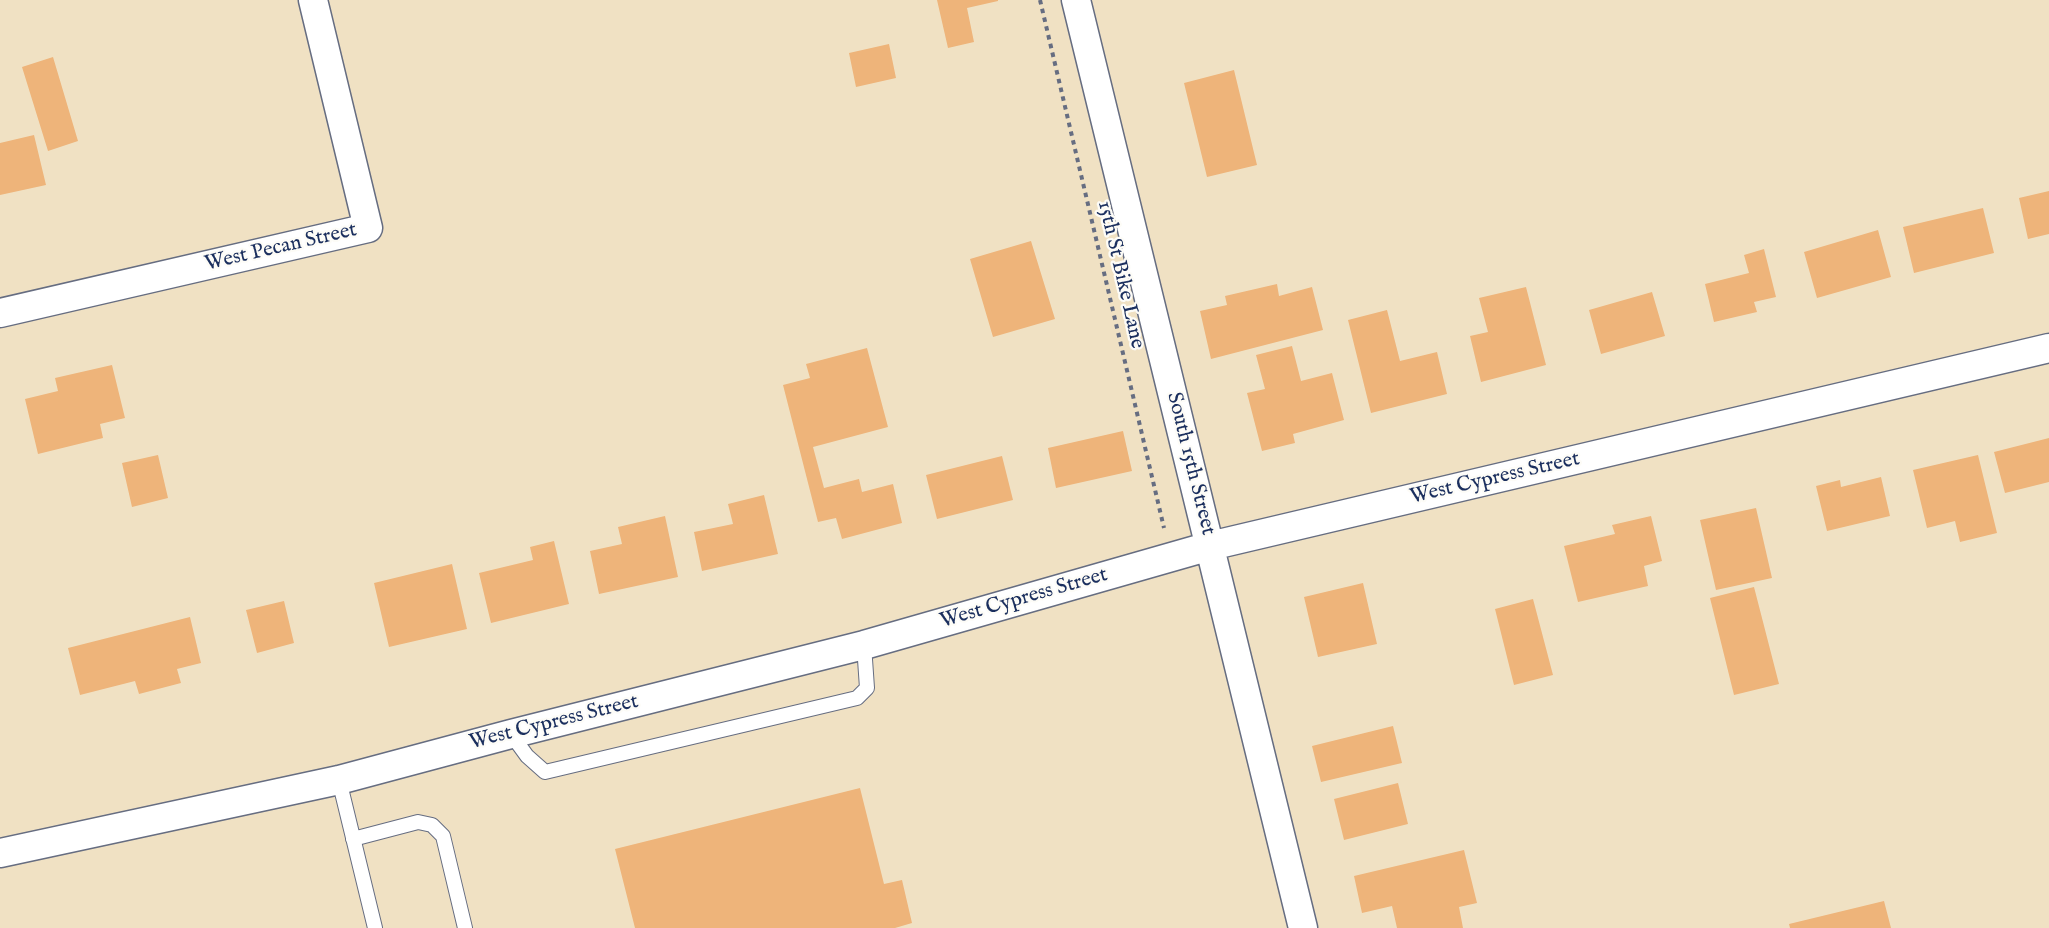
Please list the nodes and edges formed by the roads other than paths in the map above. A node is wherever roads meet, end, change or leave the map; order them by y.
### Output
1 (313, 0) edge
2 (1076, 0) edge
3 (0, 313) edge
4 (2049, 348) edge
5 (1210, 546) junction
6 (864, 645) junction
7 (511, 734) junction
8 (339, 780) junction
9 (353, 839) junction
10 (0, 853) edge
11 (375, 928) edge
12 (465, 928) edge
13 (1303, 928) edge

1 - 3 street, West Pecan Street
2 - 5 street, South 15th Street
4 - 5 street, West Cypress Street
5 - 6 street, West Cypress Street
5 - 13 street, South 15th Street
6 - 7 street, West Cypress Street
6 - 7 lane
7 - 8 street, West Cypress Street
8 - 9 lane
8 - 10 street, West Cypress Street
9 - 11 lane
9 - 12 lane

